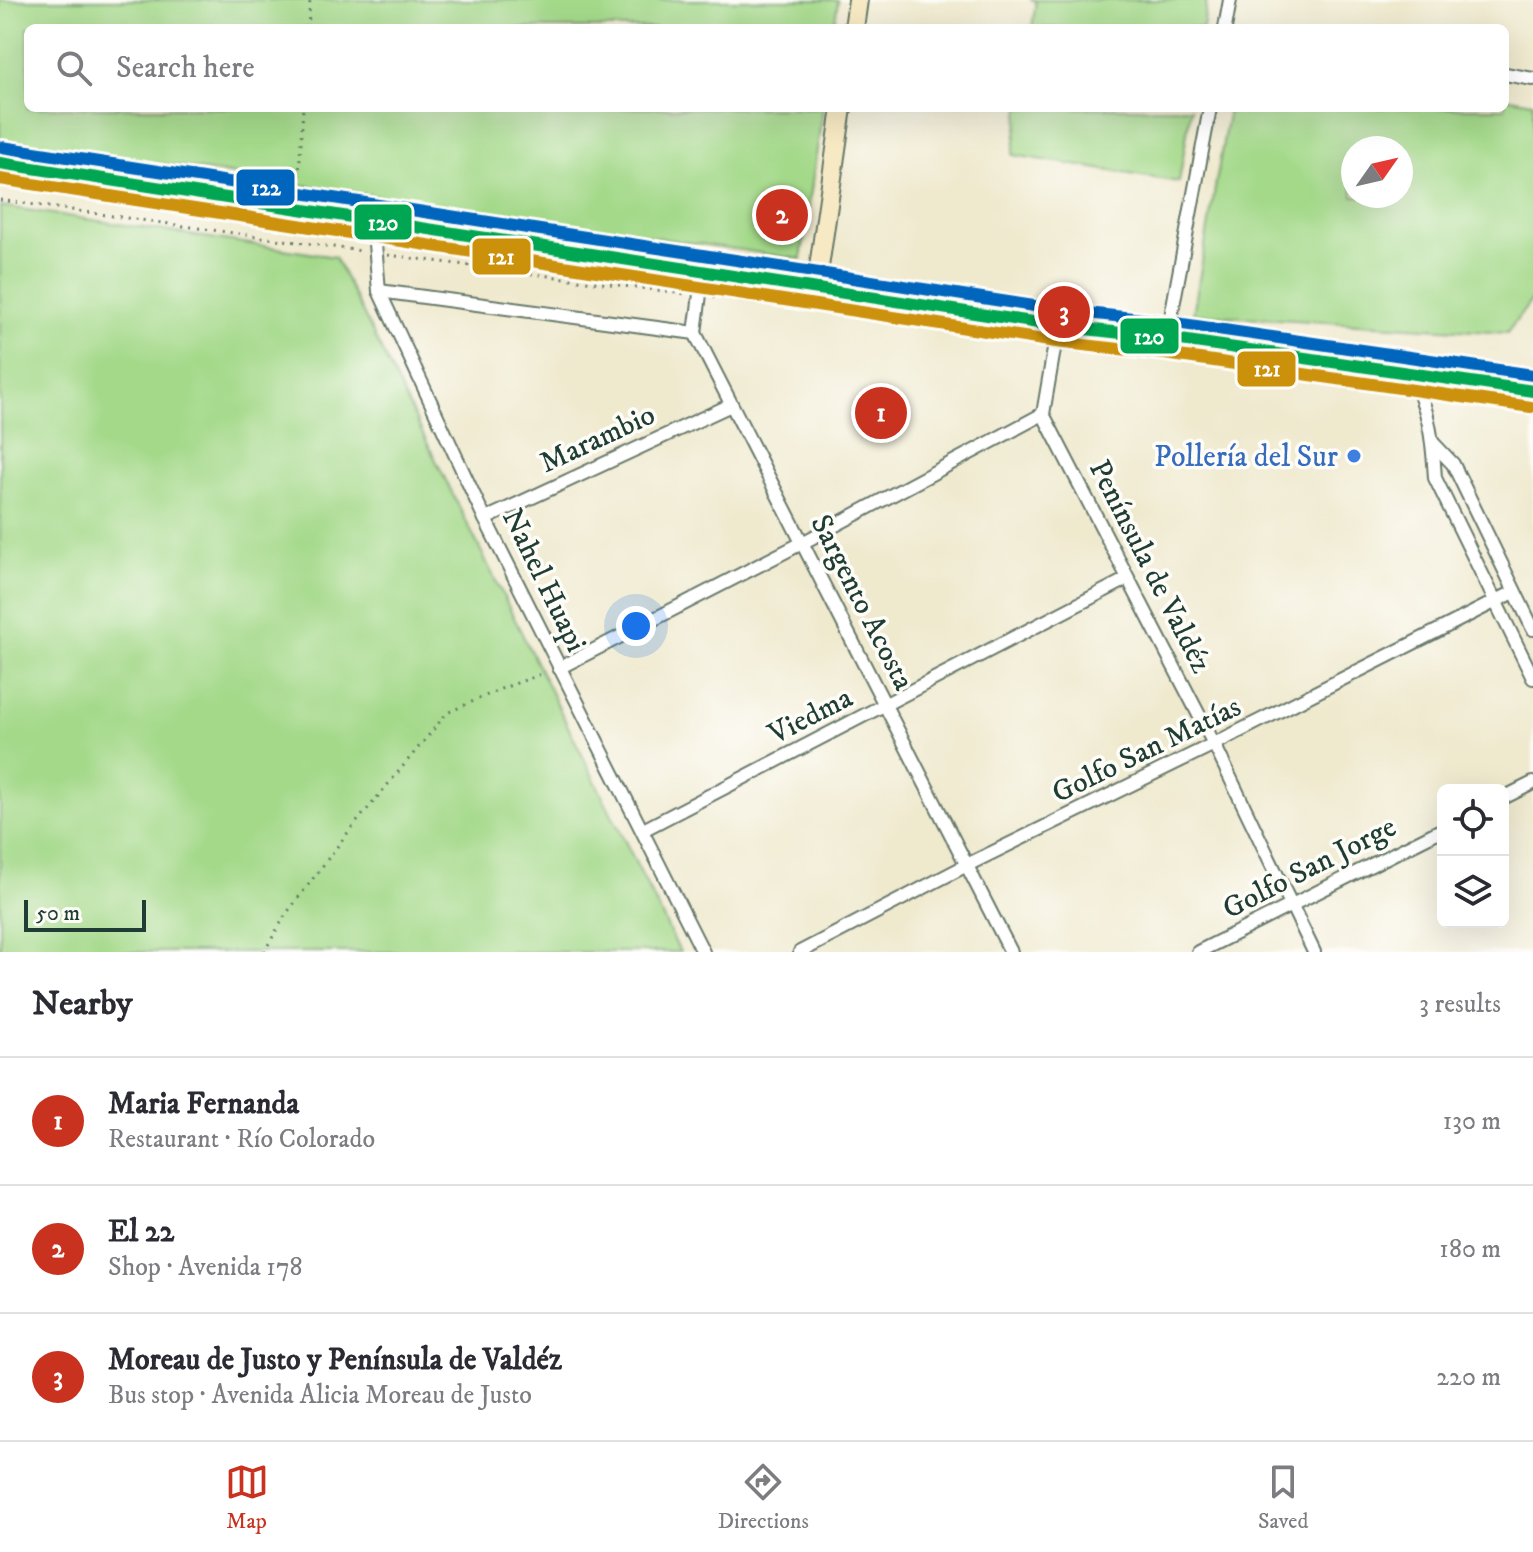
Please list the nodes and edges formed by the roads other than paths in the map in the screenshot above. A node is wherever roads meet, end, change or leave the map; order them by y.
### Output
1 (858, 0) edge
2 (1230, 0) edge
3 (855, 24) edge
4 (1226, 24) edge
5 (1509, 75) edge
6 (1533, 79) edge
7 (841, 112) edge
8 (1209, 112) edge
9 (0, 163) edge
10 (373, 220) junction
11 (703, 271) junction
12 (816, 288) junction
13 (379, 291) junction
14 (1058, 326) junction
15 (695, 333) junction
16 (1167, 338) junction
17 (1406, 372) junction
18 (1533, 391) edge
19 (731, 405) junction
20 (1043, 414) junction
21 (1433, 443) junction
22 (485, 519) junction
23 (804, 542) junction
24 (1127, 579) junction
25 (1514, 592) junction
26 (1495, 603) junction
27 (1533, 629) edge
28 (559, 668) junction
29 (1533, 678) edge
30 (887, 705) junction
31 (1214, 744) junction
32 (1533, 783) edge
33 (1509, 795) edge
34 (643, 830) junction
35 (1437, 832) edge
36 (967, 865) junction
37 (1292, 905) junction
38 (703, 952) edge
39 (800, 952) edge
40 (1011, 952) edge
41 (1198, 952) edge
42 (1314, 952) edge

1 - 3 main road
2 - 4 street
5 - 6 street
7 - 12 main road
8 - 16 street
9 - 10 main road
10 - 11 main road
10 - 13 street, Nahel Huapi
11 - 12 main road
11 - 15 street
12 - 14 main road
13 - 15 street
13 - 22 street, Nahel Huapi
14 - 16 main road
14 - 20 street
15 - 19 street, Sargento Acosta
16 - 17 main road
17 - 18 main road
17 - 21 street
19 - 22 street, Marambio
19 - 23 street, Sargento Acosta
20 - 23 street
20 - 24 street, Península de Valdéz
21 - 25 street
21 - 26 street
22 - 28 street, Nahel Huapi
23 - 28 street
23 - 30 street, Sargento Acosta
24 - 30 street, Viedma
24 - 31 street, Península de Valdéz
25 - 26 street, Golfo San Matías
25 - 27 street
26 - 29 street
26 - 31 street, Golfo San Matías
28 - 34 street, Nahel Huapi
30 - 34 street, Viedma
30 - 36 street, Sargento Acosta
31 - 36 street, Golfo San Matías
31 - 37 street, Península de Valdéz
32 - 33 street
34 - 38 street, Nahel Huapi
35 - 37 street, Golfo San Jorge
36 - 39 street, Golfo San Matías
36 - 40 street, Sargento Acosta
37 - 41 street, Golfo San Jorge
37 - 42 street, Península de Valdéz

